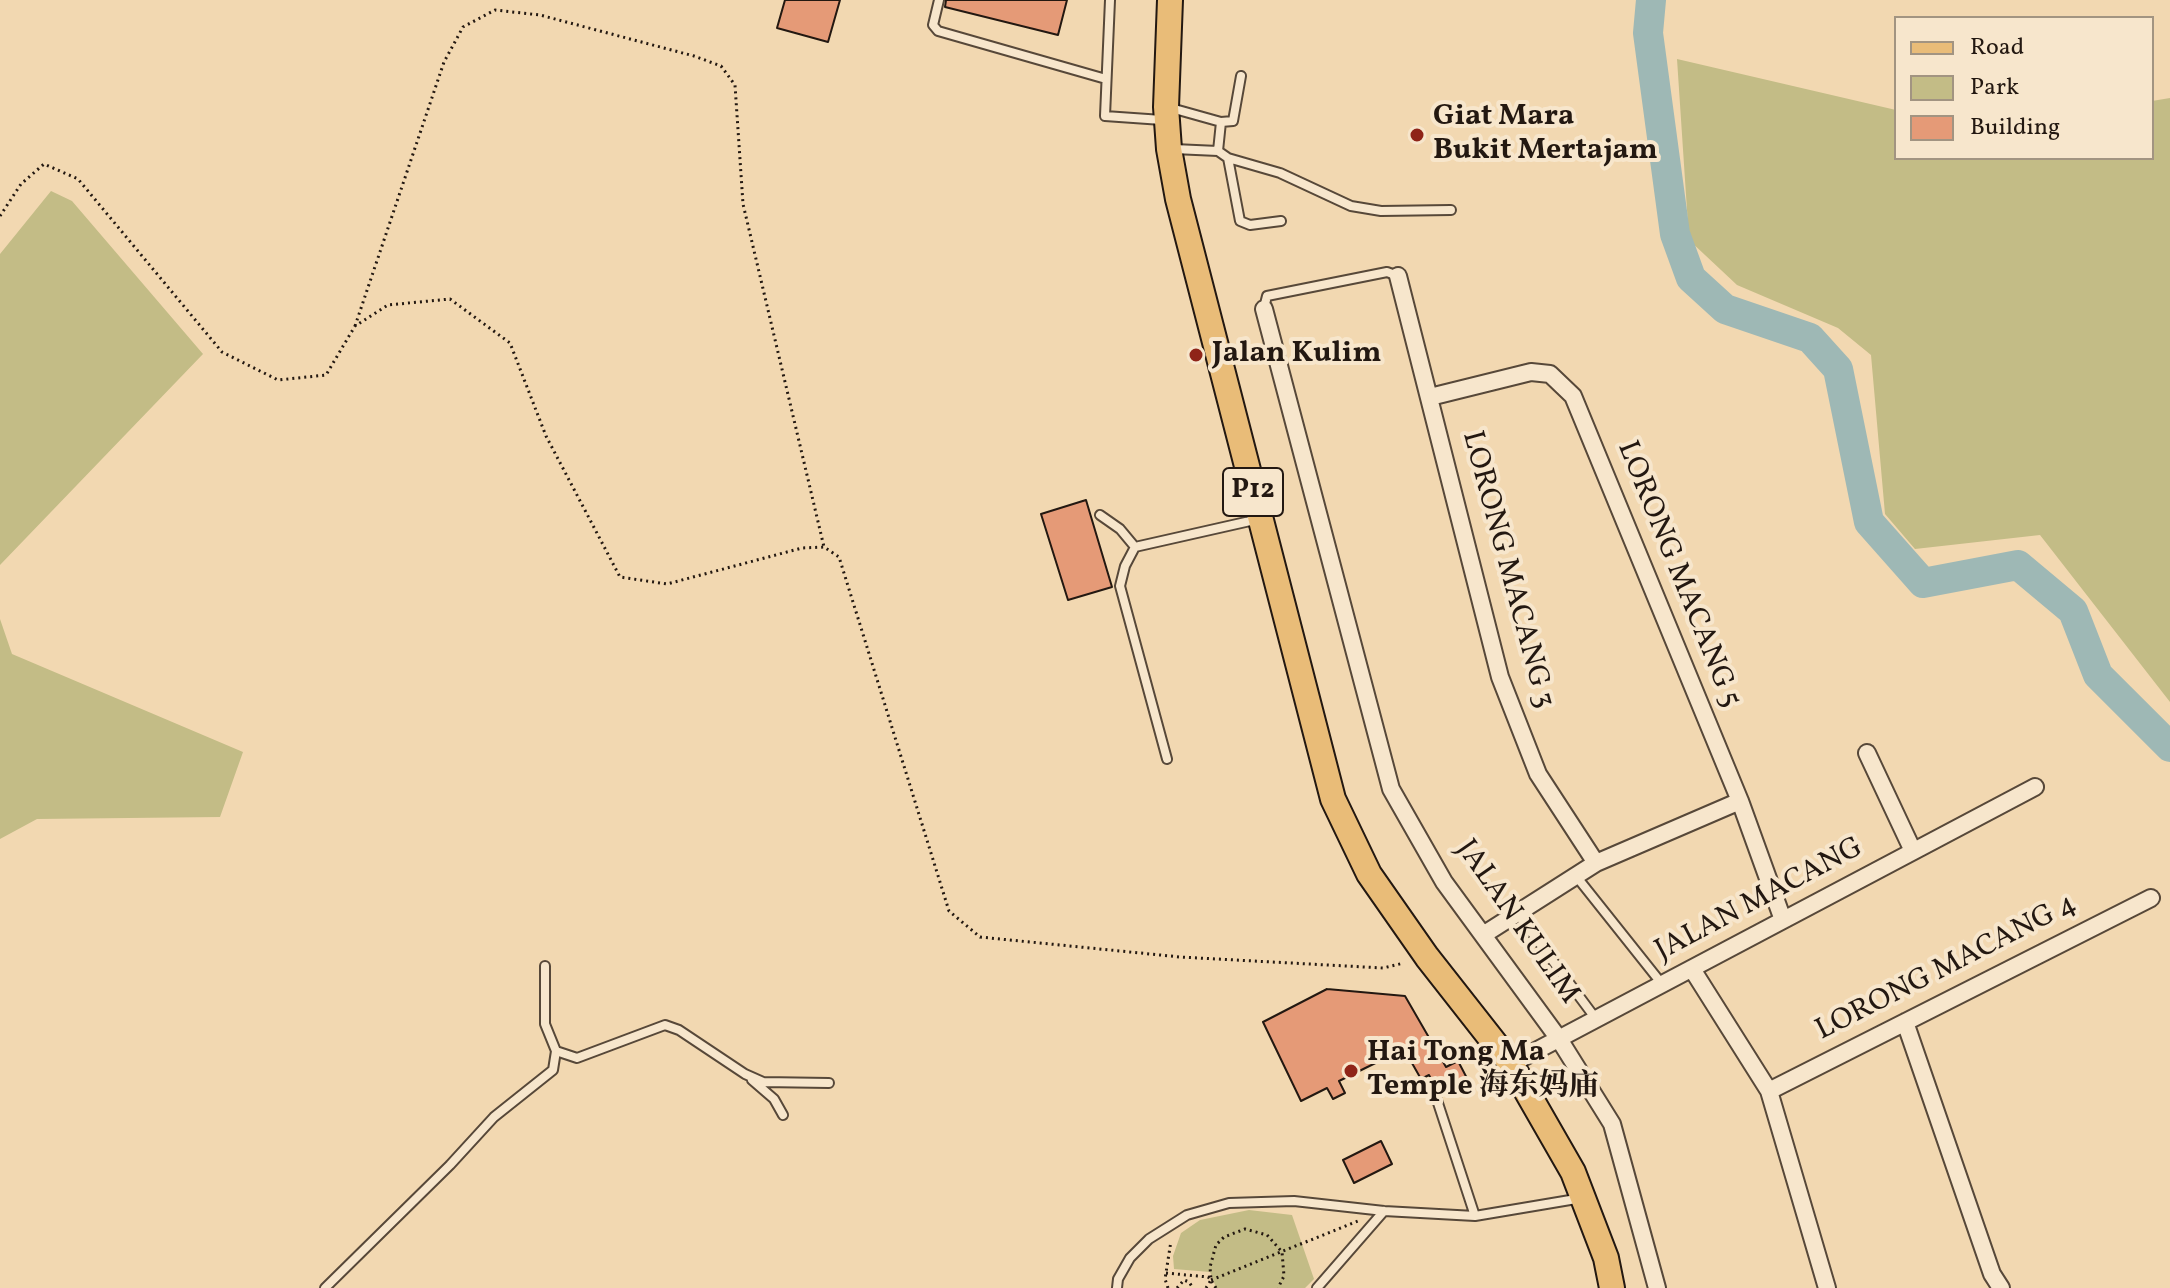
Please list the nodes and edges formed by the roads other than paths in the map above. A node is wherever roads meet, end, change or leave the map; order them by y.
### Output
1 (939, 0) edge
2 (1110, 0) edge
3 (1170, 0) edge
4 (1241, 76) dead end
5 (1106, 79) junction
6 (1167, 114) junction
7 (1221, 122) junction
8 (1169, 149) junction
9 (1218, 151) junction
10 (1228, 158) junction
11 (1451, 210) dead end
12 (1281, 221) dead end
13 (1398, 276) joint
14 (1264, 309) joint
15 (1430, 397) junction
16 (1100, 515) dead end
17 (1260, 519) junction
18 (1135, 547) junction
19 (1867, 753) dead end
20 (1167, 759) dead end
21 (2035, 787) dead end
22 (1740, 801) junction
23 (1913, 851) junction
24 (1596, 863) junction
25 (1576, 876) junction
26 (2151, 898) dead end
27 (1518, 914) junction
28 (1783, 920) junction
29 (1483, 935) junction
30 (545, 966) dead end
31 (1692, 969) junction
32 (1662, 984) junction
33 (1596, 1019) junction
34 (1905, 1022) junction
35 (1559, 1039) junction
36 (556, 1051) junction
37 (1511, 1064) junction
38 (745, 1074) junction
39 (829, 1083) dead end
40 (1769, 1091) junction
41 (1436, 1097) dead end
42 (783, 1115) dead end
43 (1582, 1198) junction
44 (1384, 1211) junction
45 (1475, 1216) junction
46 (325, 1288) edge
47 (1117, 1288) edge
48 (1317, 1288) edge
49 (1612, 1288) edge
50 (1657, 1288) edge
51 (1827, 1288) edge
52 (2001, 1288) edge

1 - 5 lane
2 - 5 lane
3 - 6 main road, P12
4 - 7 lane
5 - 6 lane
6 - 7 lane
6 - 8 main road, P12
7 - 9 lane
8 - 9 lane
8 - 17 main road, P12
9 - 10 lane
10 - 11 lane
10 - 12 lane
13 - 14 lane
13 - 15 street, LORONG MACANG 3
14 - 29 street, JALAN KULIM
15 - 22 street, LORONG MACANG 5
15 - 24 street, LORONG MACANG 3
16 - 18 lane
17 - 18 lane
17 - 37 main road, P12
18 - 20 lane
19 - 23 street
21 - 23 street, JALAN MACANG
22 - 24 street
22 - 28 street, LORONG MACANG 5
23 - 28 street, JALAN MACANG
24 - 25 street
25 - 27 street
25 - 32 lane
26 - 34 street, LORONG MACANG 4
27 - 29 street
27 - 33 lane
28 - 31 street, JALAN MACANG
29 - 35 street, JALAN KULIM
30 - 36 lane
31 - 32 street, JALAN MACANG
31 - 40 street
32 - 33 street, JALAN MACANG
33 - 35 street, JALAN MACANG
34 - 40 street, LORONG MACANG 4
34 - 52 street
35 - 37 street, JALAN MACANG
35 - 50 street, JALAN KULIM
36 - 38 lane
36 - 46 lane
37 - 43 main road, P12
38 - 39 lane
38 - 42 lane
40 - 51 street
41 - 45 lane
43 - 45 lane
43 - 49 main road, P12
44 - 45 lane
44 - 47 lane
44 - 48 lane

